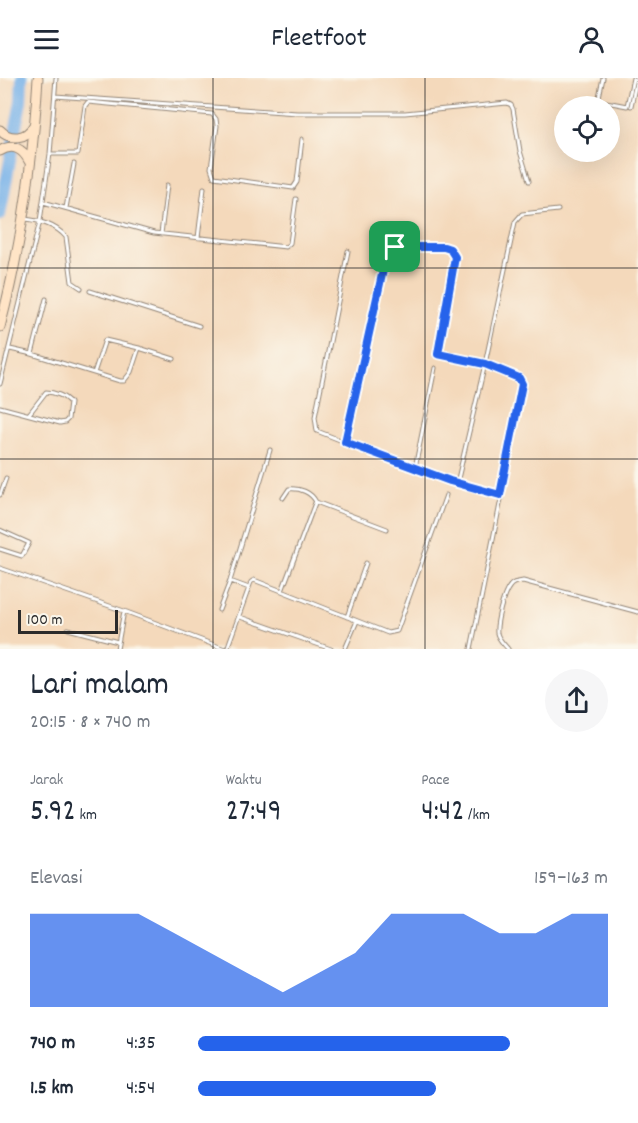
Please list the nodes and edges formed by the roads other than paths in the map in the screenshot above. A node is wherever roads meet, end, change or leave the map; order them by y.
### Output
1 (38, 78) edge
2 (56, 78) edge
3 (603, 78) edge
4 (635, 78) edge
5 (55, 96) junction
6 (632, 106) dead end
7 (35, 123) junction
8 (1, 131) edge
9 (302, 140) dead end
10 (0, 151) edge
11 (50, 154) junction
12 (27, 157) junction
13 (74, 164) dead end
14 (529, 182) dead end
15 (167, 185) dead end
16 (204, 188) dead end
17 (296, 199) dead end
18 (43, 202) junction
19 (66, 208) junction
20 (558, 210) dead end
21 (22, 219) junction
22 (40, 221) junction
23 (161, 234) junction
24 (198, 238) junction
25 (348, 250) dead end
26 (81, 288) dead end
27 (90, 291) dead end
28 (46, 299) dead end
29 (199, 326) dead end
30 (0, 327) edge
31 (139, 348) junction
32 (10, 349) junction
33 (32, 354) junction
34 (174, 358) dead end
35 (485, 364) junction
36 (435, 368) dead end
37 (94, 373) junction
38 (0, 384) edge
39 (0, 407) edge
40 (29, 414) junction
41 (345, 442) junction
42 (270, 450) dead end
43 (415, 468) junction
44 (6, 478) dead end
45 (457, 483) junction
46 (0, 495) edge
47 (446, 495) dead end
48 (500, 495) junction
49 (283, 498) dead end
50 (316, 502) junction
51 (387, 529) dead end
52 (0, 530) edge
53 (0, 549) edge
54 (366, 563) dead end
55 (0, 568) edge
56 (230, 581) junction
57 (249, 588) junction
58 (282, 591) junction
59 (219, 610) dead end
60 (124, 611) junction
61 (638, 612) edge
62 (240, 617) junction
63 (347, 617) junction
64 (357, 621) junction
65 (68, 629) dead end
66 (118, 642) junction
67 (117, 649) edge
68 (226, 649) edge
69 (331, 649) edge
70 (345, 649) edge
71 (471, 649) edge
72 (508, 649) edge

1 - 7 main road
2 - 5 lane
3 - 4 lane
4 - 6 lane
5 - 11 lane
5 - 14 lane
7 - 8 main road
7 - 12 main road
9 - 11 lane
10 - 12 main road
11 - 18 lane
12 - 21 main road
13 - 19 lane
15 - 23 lane
16 - 24 lane
17 - 24 lane
18 - 19 lane
18 - 22 lane
19 - 23 lane
20 - 35 lane
21 - 22 lane
21 - 30 main road
22 - 26 lane
22 - 32 lane
23 - 24 lane
25 - 41 lane
27 - 29 lane
28 - 33 lane
31 - 34 lane
31 - 37 lane
31 - 37 lane
32 - 33 lane
32 - 38 lane
33 - 37 lane
35 - 41 lane
35 - 45 lane
35 - 48 lane
36 - 43 lane
39 - 40 lane
40 - 40 lane
41 - 43 lane
42 - 56 lane
43 - 45 lane
44 - 46 lane
45 - 48 lane
47 - 64 lane
48 - 71 lane
49 - 50 lane
50 - 51 lane
50 - 58 lane
52 - 53 lane
54 - 63 lane
55 - 60 lane
56 - 57 lane
56 - 59 lane
57 - 58 lane
57 - 62 lane
58 - 63 lane
60 - 66 lane
60 - 68 lane
61 - 72 lane
62 - 68 lane
62 - 69 lane
63 - 64 lane
64 - 70 lane
65 - 66 lane
66 - 67 lane

